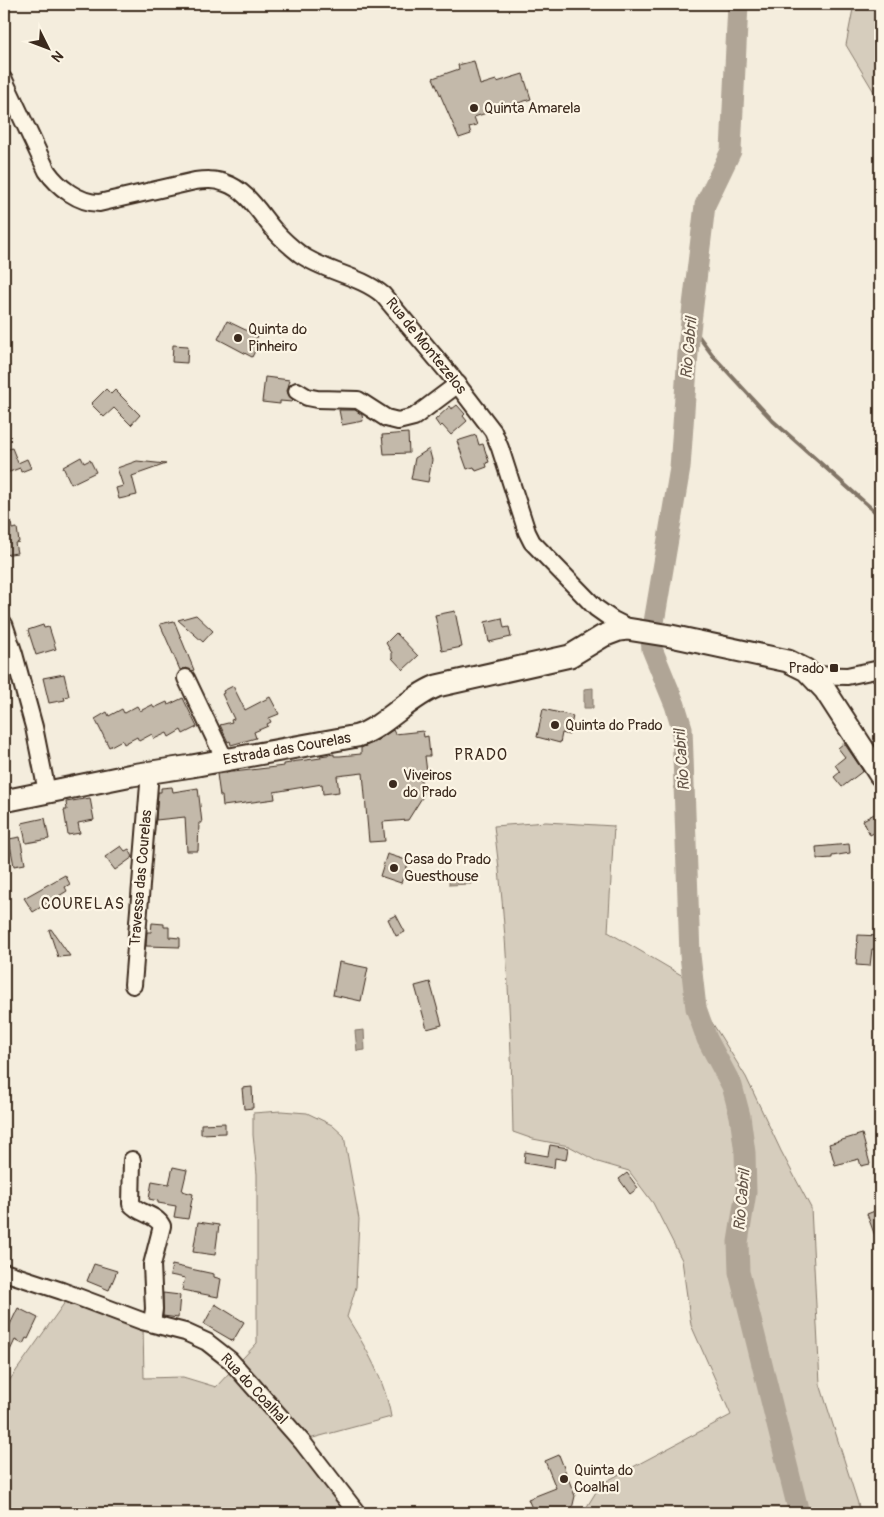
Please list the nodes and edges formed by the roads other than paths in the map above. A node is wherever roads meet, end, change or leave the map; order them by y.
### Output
1 (4, 80) edge
2 (458, 384) junction
3 (296, 391) dead end
4 (614, 623) junction
5 (4, 624) edge
6 (880, 669) edge
7 (811, 675) junction
8 (186, 678) dead end
9 (224, 760) junction
10 (150, 772) junction
11 (880, 774) edge
12 (47, 792) junction
13 (4, 801) edge
14 (133, 985) dead end
15 (132, 1160) dead end
16 (4, 1272) edge
17 (152, 1324) junction
18 (357, 1513) edge

1 - 2 street, Rua de Montezelos
2 - 3 street
2 - 4 street, Rua de Montezelos
4 - 7 main road
4 - 9 main road, Estrada das Courelas
5 - 12 street
6 - 7 street
7 - 11 main road
8 - 9 street
9 - 10 main road, Estrada das Courelas
10 - 12 main road, Estrada das Courelas
10 - 14 street, Travessa das Courelas
12 - 13 main road, Estrada das Courelas
15 - 17 street
16 - 17 street, Rua do Coalhal
17 - 18 street, Rua do Coalhal

